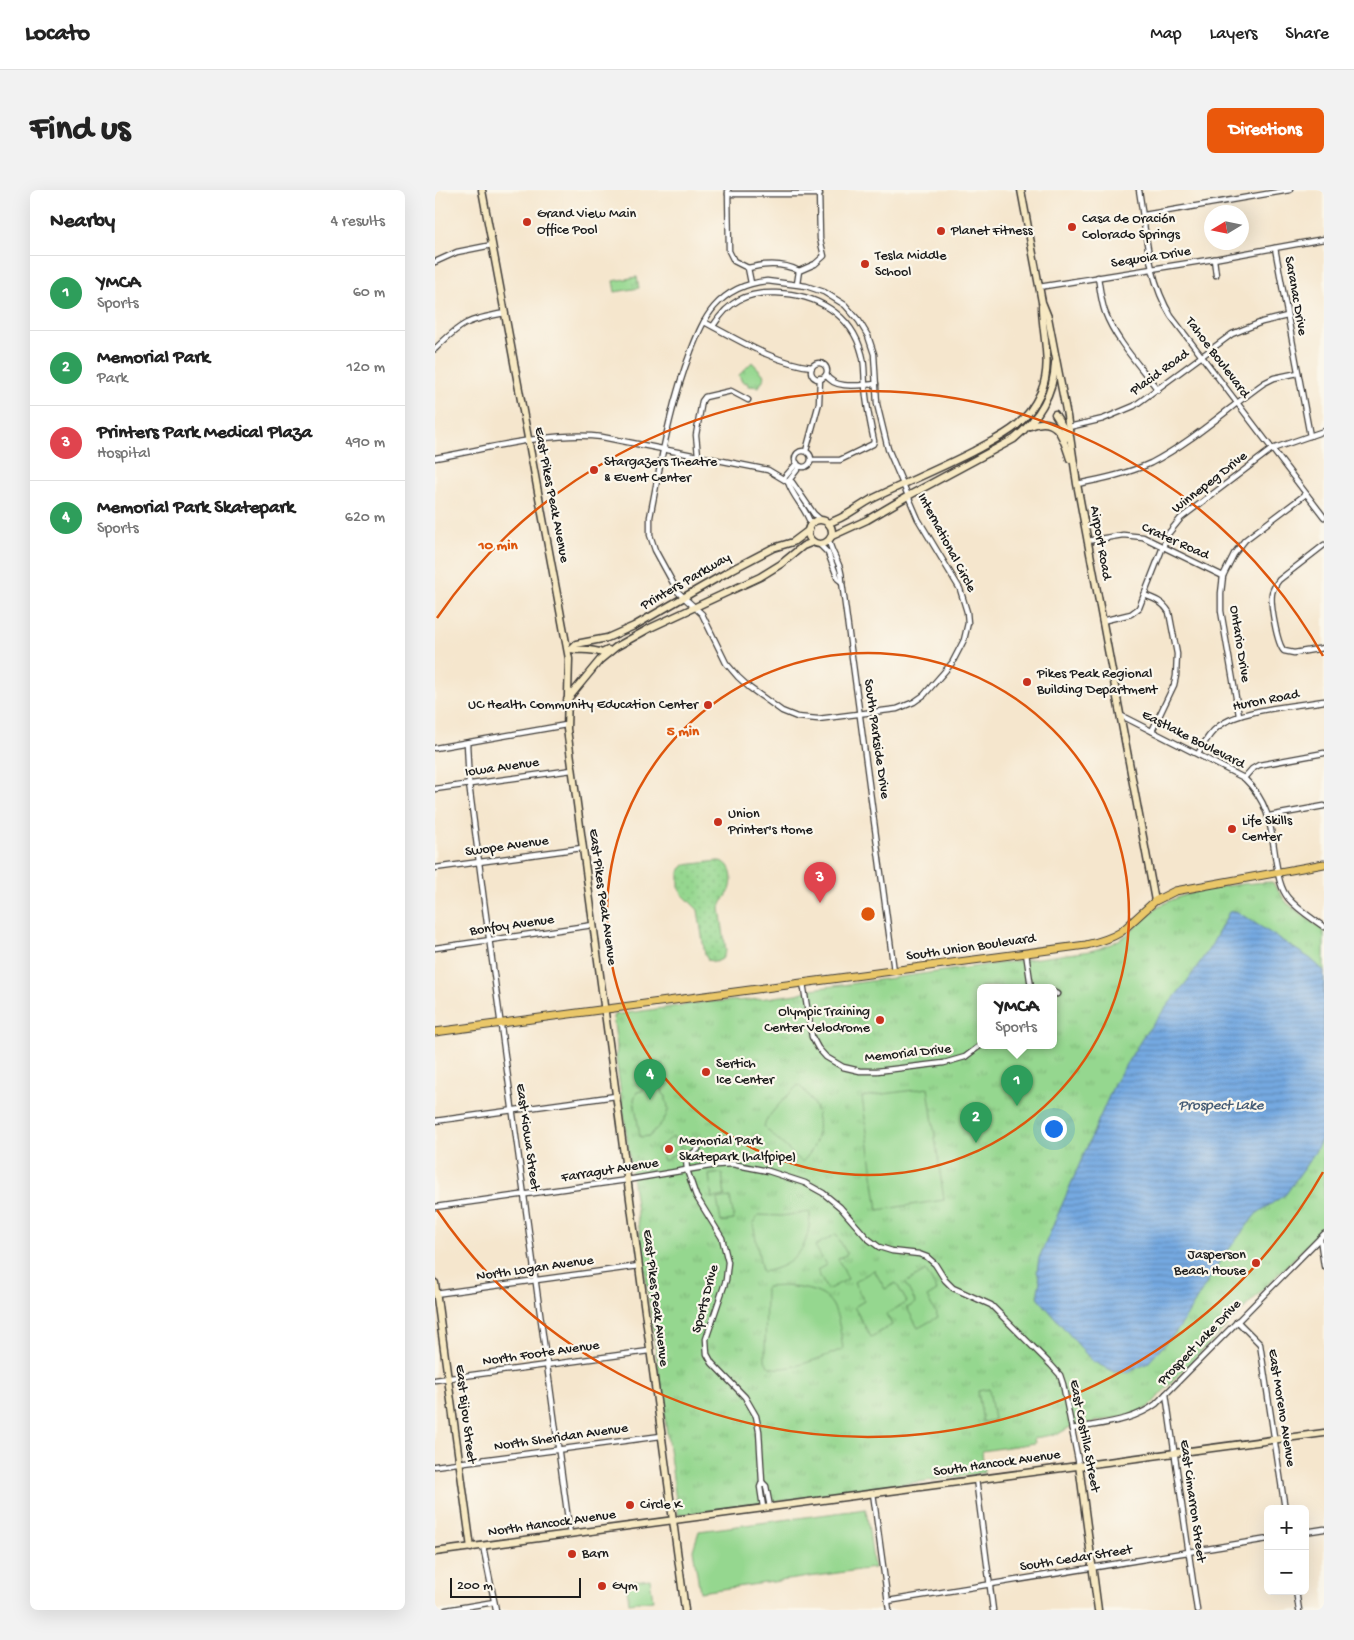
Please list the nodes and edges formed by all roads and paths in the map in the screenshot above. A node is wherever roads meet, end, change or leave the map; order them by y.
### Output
1 (482, 190) edge
2 (1021, 190) edge
3 (1139, 190) edge
4 (1290, 190) edge
5 (728, 192) edge
6 (819, 192) edge
7 (1143, 215) junction
8 (1324, 239) edge
9 (492, 244) junction
10 (1275, 248) junction
11 (1214, 260) junction
12 (435, 262) edge
13 (748, 268) junction
14 (1153, 269) junction
15 (799, 271) junction
16 (1216, 275) dead end
17 (1098, 277) junction
18 (751, 283) junction
19 (797, 284) junction
20 (1039, 287) junction
21 (1042, 302) junction
22 (505, 313) junction
23 (1287, 316) junction
24 (704, 322) junction
25 (713, 326) junction
26 (435, 349) edge
27 (1055, 354) junction
28 (1202, 356) junction
29 (812, 368) junction
30 (1298, 373) junction
31 (826, 375) junction
32 (820, 378) junction
33 (865, 384) junction
34 (876, 384) junction
35 (1158, 390) junction
36 (748, 400) dead end
37 (1036, 402) junction
38 (1237, 403) junction
39 (1043, 406) junction
40 (1055, 414) junction
41 (1068, 425) junction
42 (1029, 426) junction
43 (1324, 431) edge
44 (1310, 436) junction
45 (528, 441) junction
46 (663, 449) junction
47 (1273, 449) junction
48 (806, 451) junction
49 (1068, 454) junction
50 (698, 455) junction
51 (435, 458) edge
52 (811, 460) junction
53 (799, 465) junction
54 (1075, 471) junction
55 (786, 480) junction
56 (1077, 484) junction
57 (903, 486) junction
58 (1306, 494) junction
59 (908, 496) junction
60 (1324, 517) edge
61 (825, 522) junction
62 (810, 528) junction
63 (830, 539) junction
64 (1087, 541) junction
65 (816, 543) junction
66 (1324, 545) edge
67 (1163, 546) junction
68 (1223, 576) junction
69 (842, 582) junction
70 (1144, 595) junction
71 (683, 598) junction
72 (706, 603) junction
73 (695, 608) junction
74 (702, 614) junction
75 (1102, 621) junction
76 (616, 647) junction
77 (1324, 648) edge
78 (570, 649) junction
79 (567, 701) junction
80 (1324, 701) edge
81 (860, 714) junction
82 (1120, 715) junction
83 (1239, 715) junction
84 (567, 725) junction
85 (1153, 731) junction
86 (467, 743) junction
87 (435, 748) edge
88 (1198, 754) junction
89 (1324, 754) edge
90 (572, 770) junction
91 (1244, 778) junction
92 (469, 784) junction
93 (435, 789) edge
94 (1324, 806) edge
95 (1269, 816) junction
96 (582, 848) junction
97 (480, 862) junction
98 (1324, 864) edge
99 (435, 868) edge
100 (1277, 872) junction
101 (1155, 901) junction
102 (593, 925) junction
103 (1324, 927) edge
104 (489, 941) junction
105 (435, 948) edge
106 (1026, 953) junction
107 (895, 972) junction
108 (803, 983) junction
109 (1031, 984) edge
110 (604, 1009) junction
111 (500, 1023) junction
112 (435, 1032) edge
113 (977, 1048) edge
114 (616, 1096) junction
115 (512, 1110) junction
116 (435, 1121) edge
117 (698, 1149) dead end
118 (687, 1170) junction
119 (627, 1180) junction
120 (523, 1195) junction
121 (435, 1207) edge
122 (1324, 1234) edge
123 (1320, 1238) junction
124 (1324, 1260) edge
125 (639, 1266) junction
126 (1324, 1266) edge
127 (535, 1279) junction
128 (435, 1283) edge
129 (436, 1293) edge
130 (982, 1300) joint
131 (1237, 1321) junction
132 (649, 1351) junction
133 (547, 1365) junction
134 (448, 1378) junction
135 (435, 1380) edge
136 (1166, 1394) junction
137 (1072, 1430) junction
138 (1324, 1433) edge
139 (661, 1436) junction
140 (1275, 1440) junction
141 (558, 1450) junction
142 (1174, 1452) junction
143 (459, 1463) junction
144 (435, 1466) edge
145 (1079, 1466) junction
146 (976, 1479) junction
147 (873, 1493) junction
148 (1284, 1505) edge
149 (766, 1507) junction
150 (673, 1521) junction
151 (1324, 1529) edge
152 (1309, 1531) edge
153 (570, 1534) junction
154 (1264, 1540) edge
155 (483, 1546) junction
156 (471, 1548) junction
157 (435, 1552) edge
158 (1188, 1552) junction
159 (1093, 1567) junction
160 (990, 1584) junction
161 (1297, 1595) edge
162 (888, 1601) junction
163 (494, 1602) junction
164 (446, 1610) edge
165 (496, 1610) edge
166 (685, 1610) edge
167 (889, 1610) edge
168 (993, 1610) edge
169 (1098, 1610) edge
170 (1197, 1610) edge
171 (1299, 1610) edge

1 - 9 main road, East Pikes Peak Avenue
2 - 20 main road, Airport Road
3 - 7 street, Tahoe Boulevard
4 - 7 street
5 - 6 street
5 - 13 street
6 - 15 street
7 - 14 street, Tahoe Boulevard
8 - 10 street, Sequoia Drive
9 - 12 street
9 - 22 main road, East Pikes Peak Avenue
10 - 11 street, Sequoia Drive
10 - 23 street, Saranac Drive
11 - 14 street, Sequoia Drive
11 - 16 street
13 - 15 street
13 - 18 street
14 - 17 street, Sequoia Drive
14 - 28 street, Tahoe Boulevard
15 - 19 street
17 - 20 street, Sequoia Drive
17 - 35 street
18 - 19 street, International Circle
18 - 24 street, International Circle
19 - 34 street, International Circle
20 - 21 main road, Airport Road
21 - 27 main road, Airport Road
21 - 37 main road
22 - 26 street
22 - 45 main road, East Pikes Peak Avenue
23 - 28 street, Placid Road
23 - 30 street, Saranac Drive
24 - 25 street
24 - 46 street, International Circle
25 - 29 street
25 - 33 street
27 - 39 main road
27 - 41 main road, Airport Road
28 - 35 street, Placid Road
28 - 38 street, Tahoe Boulevard
29 - 31 street
29 - 32 street
30 - 38 street
30 - 44 street, Saranac Drive
31 - 32 street
31 - 33 street
32 - 48 street
33 - 34 street
33 - 52 street
34 - 57 street, International Circle
35 - 41 street, Placid Road
36 - 50 street
37 - 39 main road
37 - 57 main road
38 - 47 street, Tahoe Boulevard
38 - 56 street
39 - 40 main road
39 - 42 main road
40 - 41 main road
40 - 49 main road
41 - 54 main road, Airport Road
42 - 49 main road
42 - 59 main road
43 - 44 street, Winnepeg Drive
44 - 47 street, Winnepeg Drive
45 - 46 street, South Parkside Drive
45 - 51 street, South Parkside Drive
45 - 78 main road, East Pikes Peak Avenue
46 - 50 street, South Parkside Drive
46 - 71 street, International Circle
47 - 58 street, Tahoe Boulevard
47 - 67 street, Winnepeg Drive
48 - 52 street
48 - 53 street
49 - 54 main road
50 - 55 street, South Parkside Drive
52 - 53 street
53 - 55 street
54 - 56 main road, Airport Road
55 - 61 street, South Parkside Drive
55 - 62 street
56 - 64 main road, Airport Road
57 - 59 street, International Circle
57 - 61 main road
58 - 60 street, Tahoe Boulevard
58 - 68 street, Ontario Drive
59 - 63 main road
59 - 81 street, International Circle
61 - 62 main road
61 - 63 main road, South Parkside Drive
62 - 65 main road
62 - 71 main road, Printers Parkway
63 - 65 main road
63 - 69 street, South Parkside Drive
64 - 67 street, Crater Road
64 - 75 main road, Airport Road
65 - 69 street
65 - 72 main road, Printers Parkway
66 - 77 street
67 - 68 street, Crater Road
67 - 70 street, Winnepeg Drive
68 - 83 street, Ontario Drive
69 - 81 street, South Parkside Drive
70 - 75 street, Winnepeg Drive
70 - 85 street
71 - 73 street, International Circle
71 - 78 main road, Printers Parkway
72 - 73 main road, Printers Parkway
72 - 74 street
73 - 74 street, International Circle
73 - 76 main road, Printers Parkway
74 - 81 street, International Circle
75 - 82 main road, Airport Road
76 - 78 main road, Printers Parkway
76 - 79 main road, Printers Parkway
78 - 79 main road, East Pikes Peak Avenue
79 - 84 main road, East Pikes Peak Avenue
80 - 83 street, Huron Road
81 - 107 street, South Parkside Drive
82 - 85 street, Eastlake Boulevard
82 - 101 main road, Airport Road
83 - 88 street, Huron Road
84 - 86 street
84 - 90 main road, East Pikes Peak Avenue
85 - 88 street, Eastlake Boulevard
86 - 87 street
86 - 92 street, East Kiowa Street
88 - 91 street, Eastlake Boulevard
89 - 91 street
90 - 92 street, Iowa Avenue
90 - 96 main road, East Pikes Peak Avenue
91 - 95 street, Eastlake Boulevard
92 - 93 street, Iowa Avenue
92 - 97 street, East Kiowa Street
94 - 95 street
95 - 100 street, Eastlake Boulevard
96 - 97 street, Swope Avenue
96 - 102 main road, East Pikes Peak Avenue
97 - 99 street, Swope Avenue
97 - 104 street, East Kiowa Street
98 - 100 main road, South Union Boulevard
100 - 101 main road, South Union Boulevard
100 - 103 street
101 - 106 main road, South Union Boulevard
102 - 104 street, Bonfoy Avenue
102 - 110 main road, East Pikes Peak Avenue
104 - 105 street, Bonfoy Avenue
104 - 111 street, East Kiowa Street
106 - 107 main road, South Union Boulevard
106 - 109 street
107 - 108 main road, South Union Boulevard
108 - 110 main road, South Union Boulevard
108 - 113 street, Memorial Drive
110 - 111 main road, South Union Boulevard
110 - 114 main road, East Pikes Peak Avenue
111 - 112 main road, South Union Boulevard
111 - 115 street, East Kiowa Street
114 - 115 street
114 - 119 main road, East Pikes Peak Avenue
115 - 116 street
115 - 120 street, East Kiowa Street
117 - 118 street
118 - 119 street, Farragut Avenue
118 - 130 street, Farragut Avenue
118 - 149 street, Sports Drive
119 - 120 street, Farragut Avenue
119 - 125 main road, East Pikes Peak Avenue
120 - 121 street, Farragut Avenue
120 - 127 street, East Kiowa Street
122 - 123 street, Prospect Lake Drive
123 - 124 street
123 - 131 street, Prospect Lake Drive
124 - 126 street
125 - 127 street, North Logan Avenue
125 - 132 main road, East Pikes Peak Avenue
127 - 129 street, North Logan Avenue
127 - 133 street, East Kiowa Street
128 - 129 main road, East Bijou Street
129 - 134 main road, East Bijou Street
130 - 137 street, East Costilla Street
131 - 136 street, Prospect Lake Drive
131 - 140 street, East Moreno Avenue
132 - 133 street, North Foote Avenue
132 - 139 main road, East Pikes Peak Avenue
133 - 134 street, North Foote Avenue
133 - 141 street, East Kiowa Street
134 - 135 street, North Foote Avenue
134 - 143 main road, East Bijou Street
136 - 137 street, Prospect Lake Drive
136 - 142 street, East Cimarron Street
137 - 145 street, East Costilla Street
138 - 140 main road, South Hancock Avenue
139 - 141 street, North Sheridan Avenue
139 - 150 main road, East Pikes Peak Avenue
140 - 142 main road, South Hancock Avenue
140 - 148 street, East Moreno Avenue
141 - 143 street, North Sheridan Avenue
141 - 153 street, East Kiowa Street
142 - 145 main road, South Hancock Avenue
142 - 158 street, East Cimarron Street
143 - 144 street, North Sheridan Avenue
143 - 156 main road, East Bijou Street
145 - 146 main road, South Hancock Avenue
145 - 159 main road, East Costilla Street
146 - 147 main road, South Hancock Avenue
146 - 160 street
147 - 149 main road, South Hancock Avenue
147 - 162 street
149 - 150 main road, South Hancock Avenue
150 - 153 main road, North Hancock Avenue
150 - 166 main road, East Pikes Peak Avenue
151 - 152 street
153 - 155 main road, North Hancock Avenue
154 - 158 street, South Cedar Street
155 - 156 main road, North Hancock Avenue
155 - 163 street
156 - 157 main road, North Hancock Avenue
158 - 159 street, South Cedar Street
158 - 170 street, East Cimarron Street
159 - 160 street, South Cedar Street
159 - 169 main road, East Costilla Street
160 - 162 street, South Cedar Street
160 - 168 street
161 - 171 street
162 - 167 street
163 - 164 street
163 - 165 street

